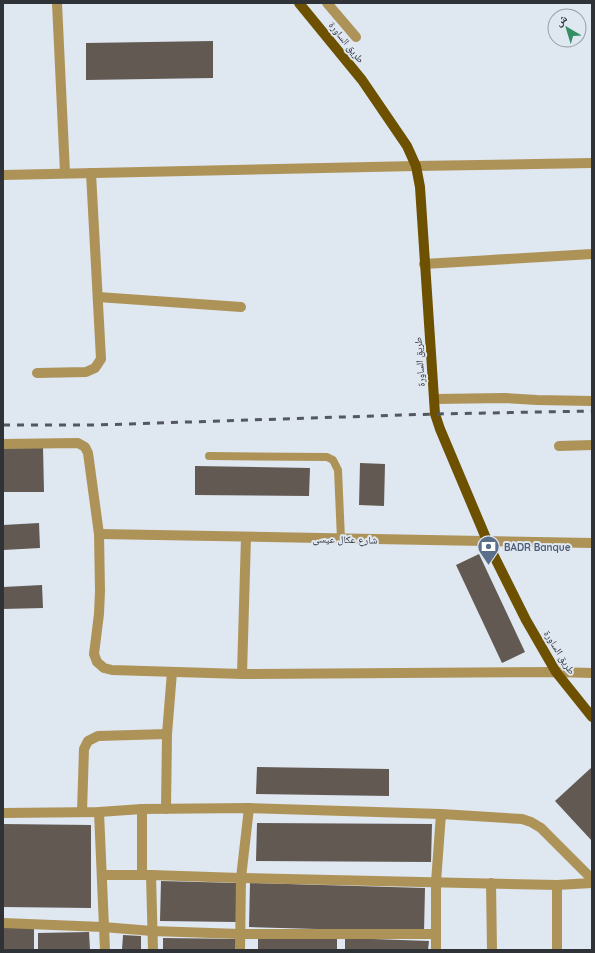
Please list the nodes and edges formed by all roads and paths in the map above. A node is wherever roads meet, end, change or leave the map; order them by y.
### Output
1 (58, 3) edge
2 (299, 3) edge
3 (327, 3) edge
4 (356, 37) dead end
5 (592, 163) edge
6 (416, 166) junction
7 (65, 173) junction
8 (91, 173) junction
9 (3, 175) edge
10 (592, 254) edge
11 (424, 264) junction
12 (98, 297) junction
13 (241, 307) dead end
14 (37, 373) dead end
15 (434, 399) junction
16 (592, 401) edge
17 (3, 444) edge
18 (592, 444) edge
19 (559, 446) dead end
20 (209, 456) dead end
21 (99, 534) junction
22 (246, 537) junction
23 (341, 539) junction
24 (487, 540) junction
25 (592, 543) edge
26 (172, 672) junction
27 (556, 672) junction
28 (592, 673) edge
29 (242, 674) junction
30 (592, 717) edge
31 (167, 734) junction
32 (249, 808) junction
33 (142, 809) junction
34 (166, 809) junction
35 (82, 812) junction
36 (99, 812) junction
37 (3, 813) edge
38 (441, 814) junction
39 (102, 875) junction
40 (146, 875) junction
41 (241, 878) junction
42 (592, 879) edge
43 (436, 882) junction
44 (592, 883) edge
45 (491, 884) junction
46 (557, 885) junction
47 (3, 923) edge
48 (103, 927) junction
49 (152, 931) junction
50 (240, 934) junction
51 (436, 934) junction
52 (105, 950) edge
53 (153, 950) edge
54 (240, 950) edge
55 (436, 950) edge
56 (492, 950) edge
57 (557, 950) edge

1 - 7 street
2 - 6 main road, طريق الساورة
3 - 4 street
5 - 6 street
6 - 8 street
6 - 11 main road, طريق الساورة
7 - 8 street
7 - 9 street
8 - 12 street
10 - 11 street
11 - 15 main road, طريق الساورة
12 - 13 street
12 - 14 street
15 - 16 street
15 - 24 main road, طريق الساورة
17 - 21 street
18 - 19 street
20 - 23 lane
21 - 22 street, شارع عكال عيسى
21 - 26 street
22 - 23 street, شارع عكال عيسى
22 - 29 street
23 - 24 street, شارع عكال عيسى
24 - 25 street, شارع عكال عيسى
24 - 27 main road, طريق الساورة
26 - 29 street
26 - 31 street
27 - 28 street
27 - 29 street
27 - 30 main road, طريق الساورة
31 - 34 street
31 - 35 street
32 - 34 street
32 - 38 street
32 - 41 street
33 - 34 street
33 - 36 street
33 - 40 street
35 - 36 street
35 - 37 street
36 - 39 street
38 - 42 street
38 - 43 street
39 - 40 street
39 - 48 street
40 - 41 street
40 - 49 street
41 - 43 street
41 - 50 street
43 - 45 street
43 - 51 street
44 - 46 street
45 - 46 street
45 - 56 street
46 - 57 street
47 - 48 street
48 - 49 street
48 - 52 street
49 - 50 street
49 - 53 street
50 - 51 street
50 - 54 street
51 - 55 street

